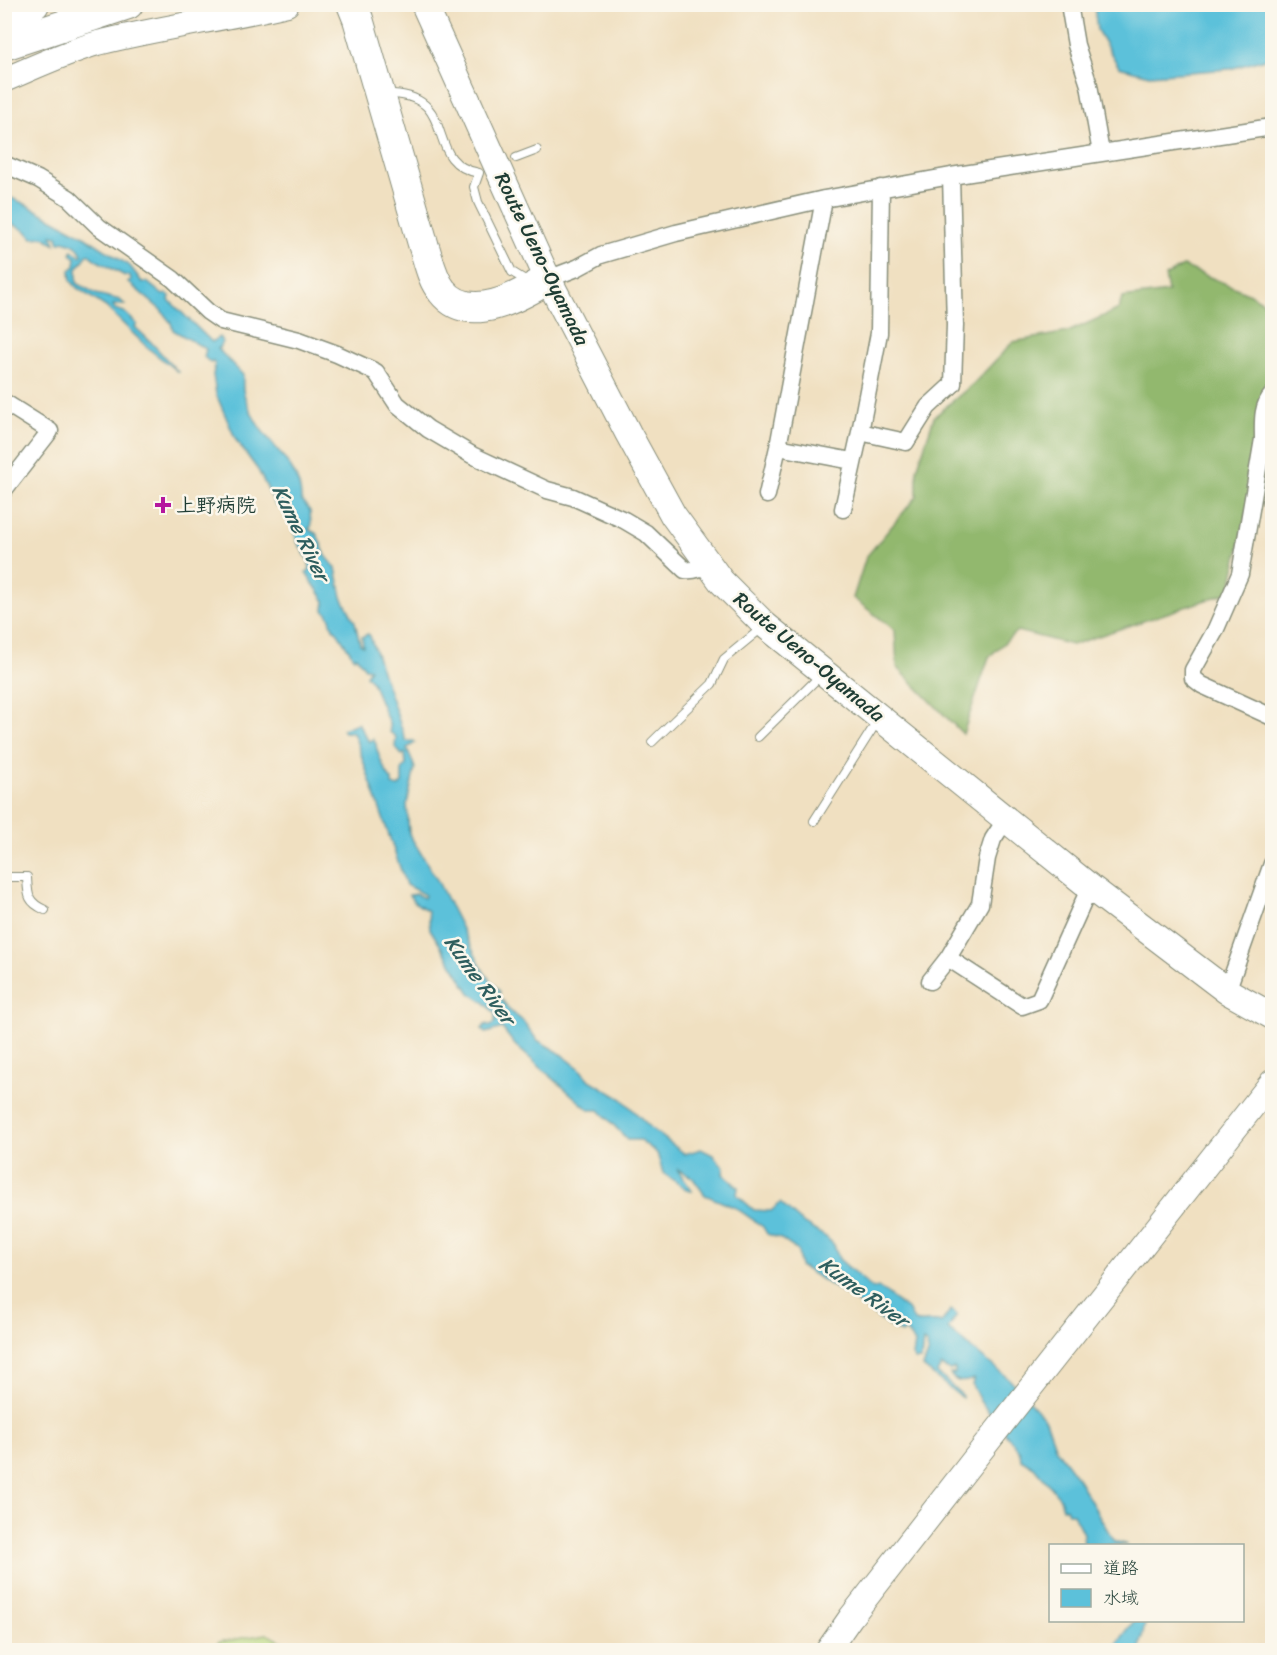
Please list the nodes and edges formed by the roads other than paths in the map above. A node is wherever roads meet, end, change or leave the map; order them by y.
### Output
1 (34, 4) edge
2 (102, 4) edge
3 (128, 4) edge
4 (287, 4) edge
5 (352, 4) edge
6 (368, 4) edge
7 (424, 4) edge
8 (1069, 4) edge
9 (4, 15) edge
10 (4, 38) edge
11 (4, 45) edge
12 (5, 80) edge
13 (393, 94) junction
14 (1272, 127) edge
15 (537, 150) dead end
16 (1101, 153) junction
17 (516, 158) dead end
18 (4, 164) edge
19 (951, 176) junction
20 (881, 188) junction
21 (824, 199) junction
22 (539, 277) junction
23 (1272, 395) edge
24 (4, 402) edge
25 (860, 432) junction
26 (778, 447) junction
27 (852, 461) junction
28 (4, 490) edge
29 (767, 495) dead end
30 (843, 509) dead end
31 (707, 562) junction
32 (765, 625) junction
33 (824, 672) junction
34 (879, 717) junction
35 (1272, 717) edge
36 (758, 737) dead end
37 (652, 742) dead end
38 (1006, 819) junction
39 (814, 821) dead end
40 (1272, 864) edge
41 (4, 877) edge
42 (1090, 887) junction
43 (45, 910) dead end
44 (948, 958) junction
45 (930, 981) dead end
46 (1227, 991) junction
47 (1272, 1016) edge
48 (1272, 1082) edge
49 (828, 1650) edge

1 - 9 highway
2 - 10 highway
3 - 11 highway
4 - 12 street
5 - 22 highway
6 - 13 highway
7 - 22 main road, Route Ueno-Oyamada
8 - 16 street
13 - 22 lane
13 - 22 highway
14 - 16 street
15 - 17 lane
16 - 19 street
18 - 31 street
19 - 20 street
19 - 25 street
20 - 21 street
20 - 25 street
21 - 22 street
21 - 26 street
22 - 31 main road, Route Ueno-Oyamada
23 - 35 street
24 - 28 street
25 - 27 street
26 - 27 street
26 - 29 street
27 - 30 street
31 - 32 main road, Route Ueno-Oyamada
32 - 33 main road, Route Ueno-Oyamada
32 - 37 lane
33 - 34 main road, Route Ueno-Oyamada
33 - 36 lane
34 - 38 main road, Route Ueno-Oyamada
34 - 39 lane
38 - 42 main road, Route Ueno-Oyamada
38 - 44 street
40 - 46 street
41 - 43 lane
42 - 44 street
42 - 46 main road, Route Ueno-Oyamada
44 - 45 street
46 - 47 main road, Route Ueno-Oyamada
48 - 49 street

